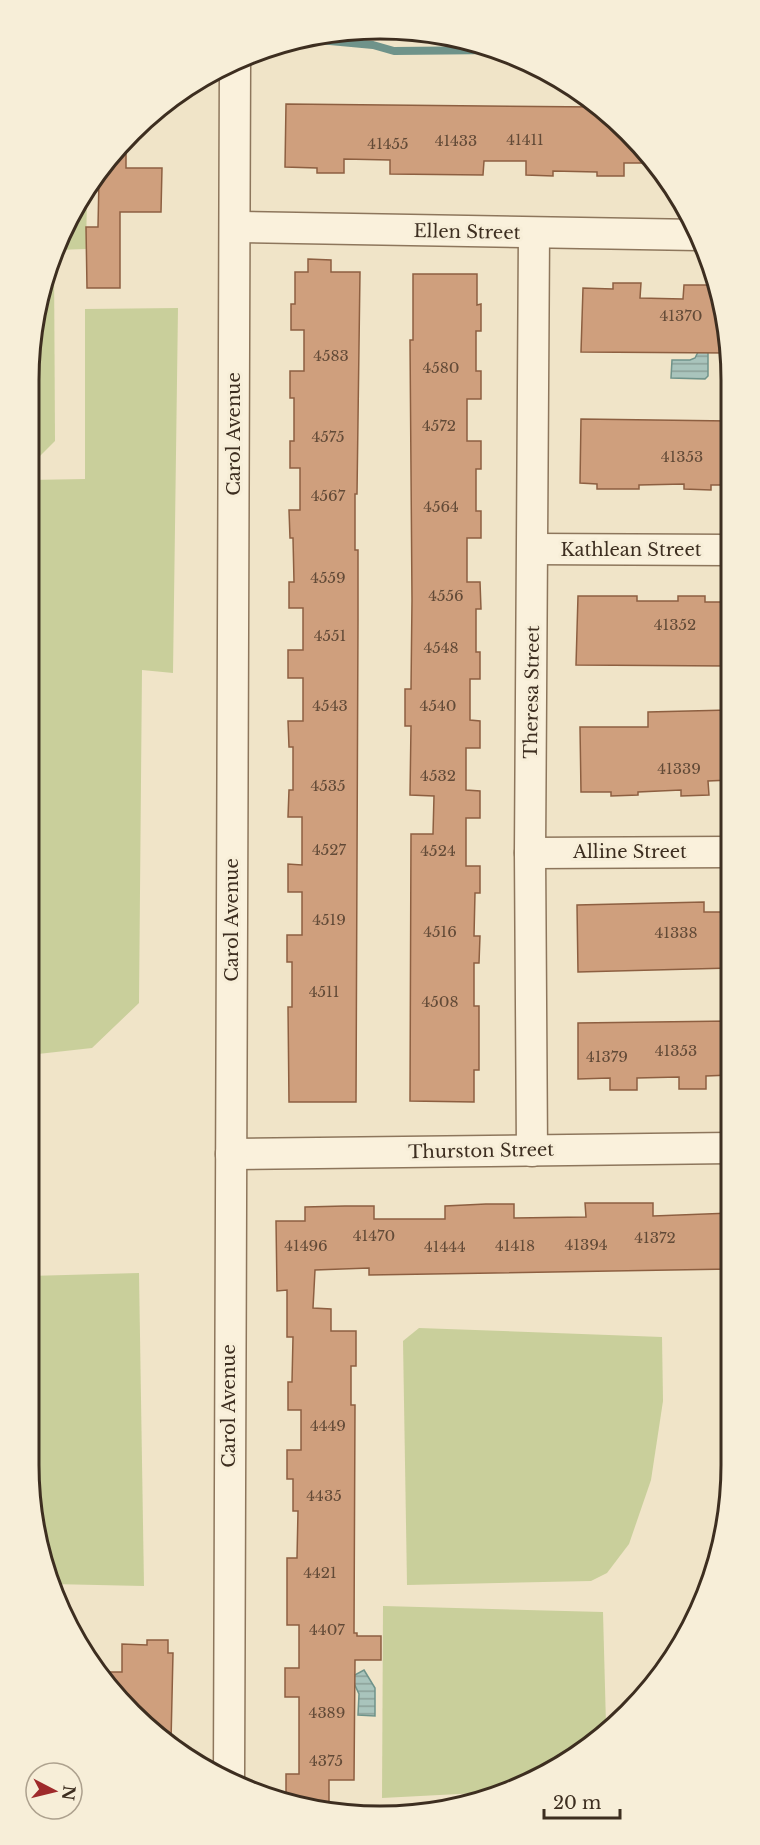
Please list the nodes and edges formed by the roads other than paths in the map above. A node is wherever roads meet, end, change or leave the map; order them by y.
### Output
1 (235, 71) edge
2 (236, 227) junction
3 (534, 233) junction
4 (689, 235) edge
5 (533, 549) junction
6 (721, 550) edge
7 (721, 852) edge
8 (530, 853) junction
9 (721, 1148) edge
10 (532, 1151) junction
11 (231, 1154) junction
12 (228, 1770) edge

1 - 2 street, Carol Avenue
2 - 3 street, Ellen Street
2 - 11 street, Carol Avenue
3 - 4 street, Ellen Street
3 - 5 street, Theresa Street
5 - 6 street, Kathlean Street
5 - 8 street, Theresa Street
7 - 8 street, Alline Street
8 - 10 street, Theresa Street
9 - 10 street, Thurston Street
10 - 11 street, Thurston Street
11 - 12 street, Carol Avenue

